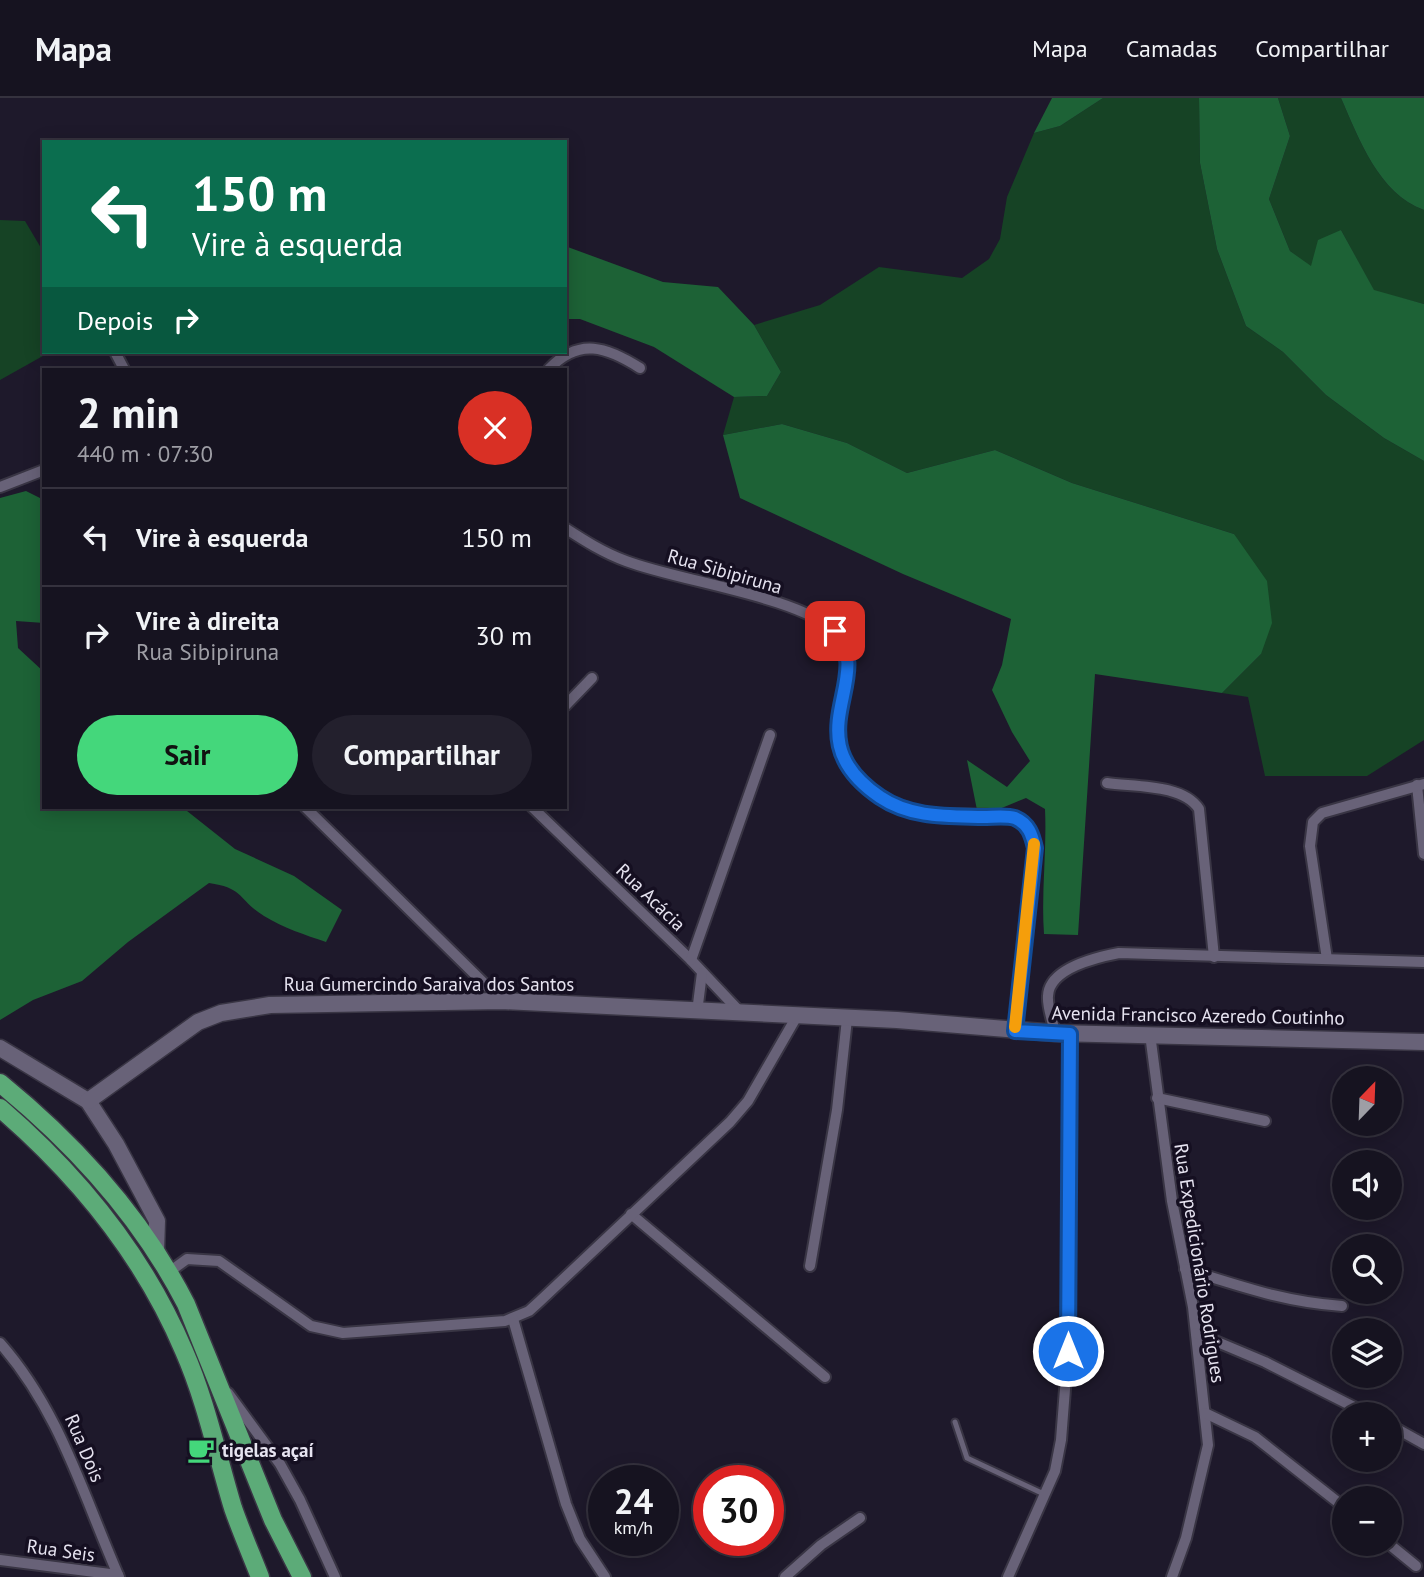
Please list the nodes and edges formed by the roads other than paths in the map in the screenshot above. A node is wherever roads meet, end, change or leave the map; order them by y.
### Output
1 (550, 368) edge
2 (640, 368) dead end
3 (42, 471) edge
4 (0, 487) edge
5 (567, 529) edge
6 (592, 678) dead end
7 (567, 704) edge
8 (770, 735) dead end
9 (1107, 783) dead end
10 (1421, 784) edge
11 (307, 809) edge
12 (534, 809) edge
13 (1424, 854) edge
14 (1214, 957) junction
15 (1327, 959) junction
16 (691, 960) junction
17 (1424, 962) edge
18 (702, 973) junction
19 (502, 1002) junction
20 (697, 1012) junction
21 (742, 1015) junction
22 (797, 1016) junction
23 (847, 1019) junction
24 (1015, 1031) junction
25 (1063, 1033) junction
26 (1150, 1034) junction
27 (1424, 1042) edge
28 (0, 1048) edge
29 (0, 1083) edge
30 (1157, 1098) junction
31 (88, 1101) junction
32 (0, 1108) edge
33 (1265, 1121) dead end
34 (631, 1214) junction
35 (156, 1252) junction
36 (810, 1266) dead end
37 (1185, 1269) junction
38 (169, 1272) junction
39 (1342, 1306) dead end
40 (513, 1318) junction
41 (1196, 1334) junction
42 (0, 1343) edge
43 (825, 1377) dead end
44 (217, 1380) junction
45 (1344, 1402) edge
46 (1205, 1413) junction
47 (955, 1422) dead end
48 (1402, 1432) edge
49 (1424, 1444) edge
50 (1046, 1495) junction
51 (1332, 1498) edge
52 (860, 1518) dead end
53 (1402, 1555) edge
54 (0, 1560) edge
55 (1416, 1566) dead end
56 (260, 1573) edge
57 (118, 1576) edge
58 (302, 1577) edge
59 (335, 1577) edge
60 (605, 1577) edge
61 (785, 1577) edge
62 (1008, 1577) edge
63 (1172, 1577) edge

1 - 2 street
3 - 4 street
5 - 24 street, Rua Sibipiruna
6 - 7 street
8 - 16 street
9 - 14 street
10 - 13 street
10 - 15 street
11 - 19 street
12 - 16 street, Rua Acácia
14 - 15 street
14 - 25 street
15 - 17 street
16 - 18 street, Rua Acácia
18 - 20 street
18 - 21 street, Rua Acácia
19 - 20 main road, Rua Gumercindo Saraiva dos Santos
19 - 31 main road, Rua Gumercindo Saraiva dos Santos
20 - 21 main road, Rua Gumercindo Saraiva dos Santos
21 - 22 main road, Rua Gumercindo Saraiva dos Santos
22 - 23 main road, Avenida Francisco Azeredo Coutinho
22 - 34 street
23 - 24 main road, Avenida Francisco Azeredo Coutinho
23 - 36 street
24 - 25 main road, Avenida Francisco Azeredo Coutinho
25 - 26 main road, Avenida Francisco Azeredo Coutinho
25 - 50 street
26 - 27 main road, Avenida Francisco Azeredo Coutinho
26 - 30 street, Rua Expedicionário Rodrigues
28 - 31 main road
29 - 35 highway
30 - 33 street
30 - 37 street, Rua Expedicionário Rodrigues
31 - 35 main road
32 - 56 highway
34 - 40 street
34 - 43 street
35 - 38 highway
37 - 39 street
37 - 41 street, Rua Expedicionário Rodrigues
38 - 40 street
38 - 44 highway
40 - 60 street
41 - 45 street
41 - 46 street, Rua Expedicionário Rodrigues
42 - 57 street, Rua Dois
44 - 58 highway
44 - 59 street
46 - 51 street
46 - 63 street, Rua Expedicionário Rodrigues
47 - 50 lane
48 - 49 street
50 - 62 street
52 - 61 street
53 - 55 street
54 - 57 street, Rua Seis

